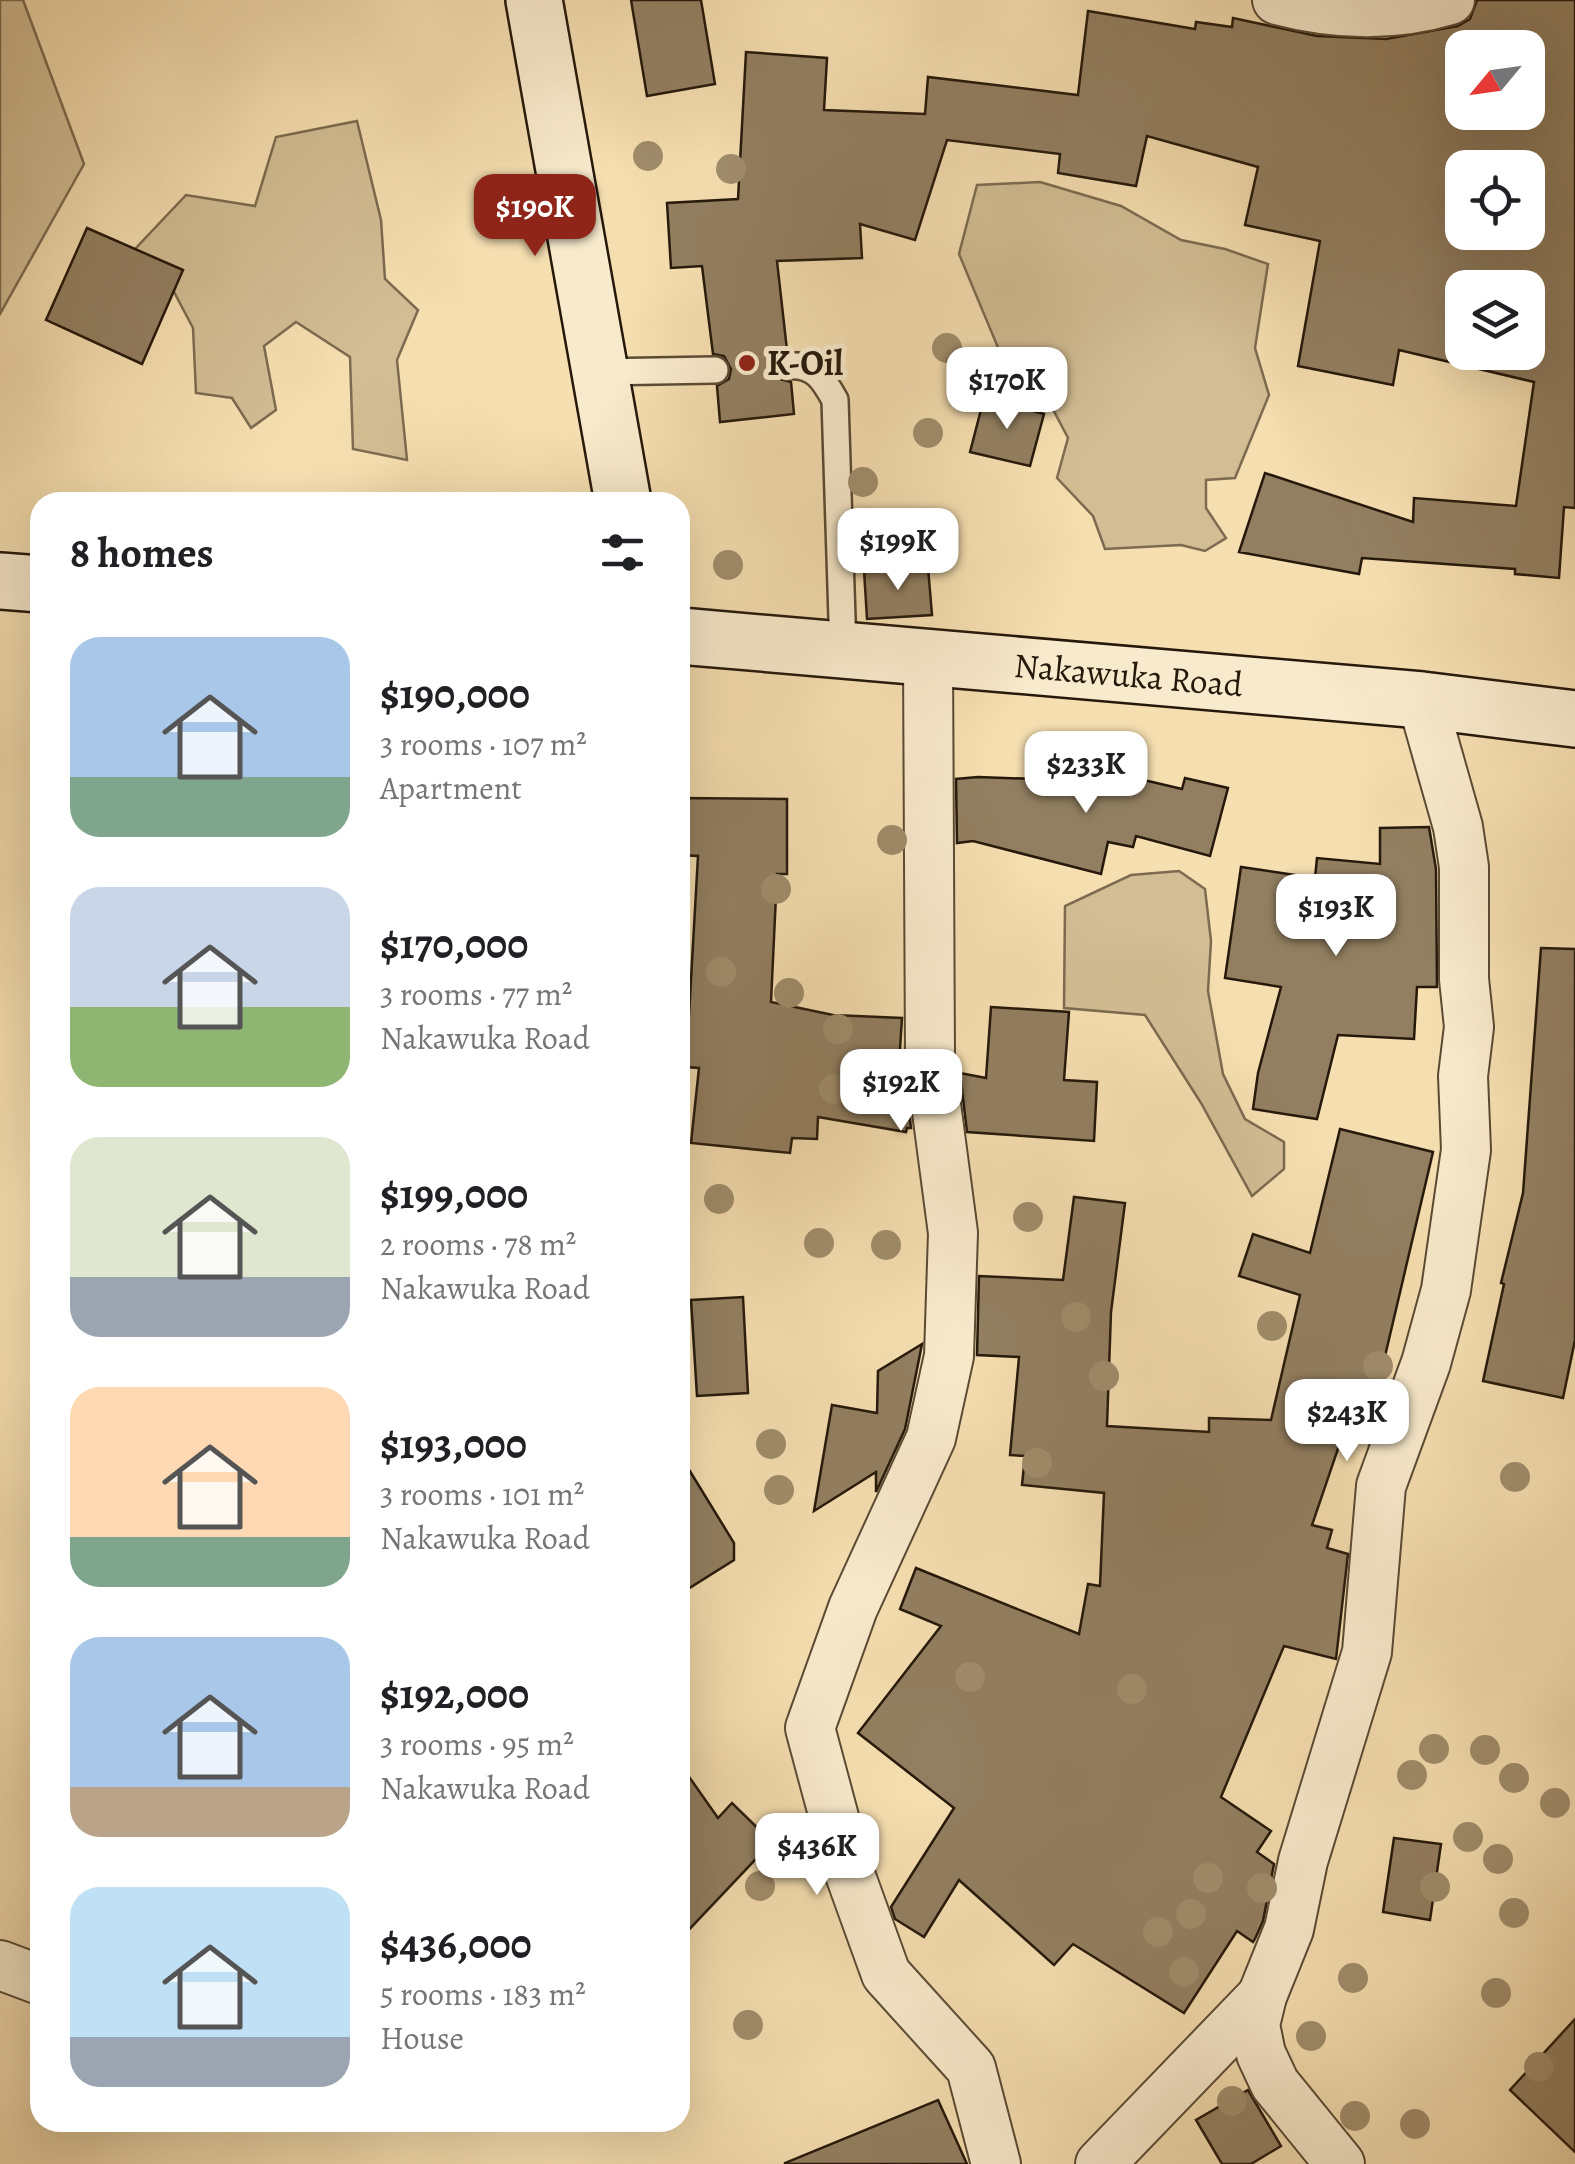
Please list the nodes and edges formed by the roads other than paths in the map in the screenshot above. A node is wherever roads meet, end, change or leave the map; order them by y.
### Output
1 (534, 0) edge
2 (1277, 0) edge
3 (1450, 0) edge
4 (789, 366) dead end
5 (715, 370) dead end
6 (598, 372) junction
7 (621, 492) edge
8 (0, 581) edge
9 (30, 583) edge
10 (690, 637) edge
11 (842, 650) junction
12 (928, 658) junction
13 (1422, 700) junction
14 (1575, 719) edge
15 (0, 1965) edge
16 (30, 1976) edge
17 (1262, 1996) junction
18 (996, 2164) edge
19 (1100, 2164) edge
20 (1340, 2164) edge

1 - 6 main road
2 - 3 street
4 - 11 lane
5 - 6 lane
6 - 7 main road
8 - 9 main road
10 - 11 main road, Nakawuka Road
11 - 12 main road, Nakawuka Road
12 - 13 main road, Nakawuka Road
12 - 18 street
13 - 14 main road, Nakawuka Road
13 - 17 street
15 - 16 street
17 - 19 street
17 - 20 street

